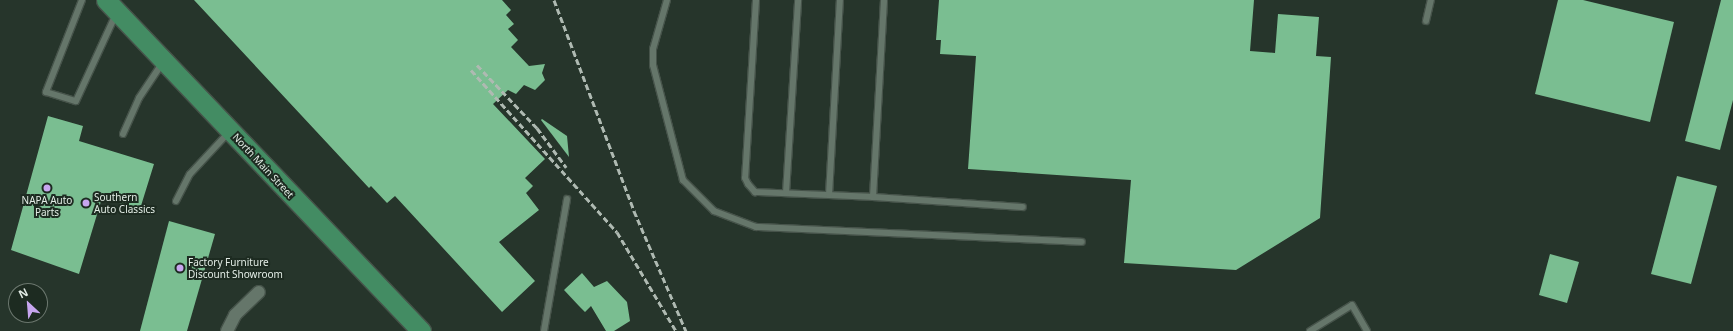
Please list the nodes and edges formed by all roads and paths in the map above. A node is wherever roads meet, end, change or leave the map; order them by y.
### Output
1 (82, 0) edge
2 (667, 0) edge
3 (756, 0) edge
4 (798, 0) edge
5 (840, 0) edge
6 (884, 0) edge
7 (1431, 0) edge
8 (111, 6) edge
9 (1426, 21) dead end
10 (164, 61) junction
11 (230, 131) junction
12 (123, 134) dead end
13 (786, 193) junction
14 (829, 195) junction
15 (872, 198) junction
16 (567, 199) dead end
17 (176, 201) dead end
18 (1023, 207) dead end
19 (1082, 242) dead end
20 (259, 292) dead end
21 (227, 331) edge
22 (421, 331) edge
23 (544, 331) edge
24 (1310, 331) edge
25 (1366, 331) edge

1 - 8 lane
2 - 19 lane
3 - 13 lane
4 - 13 lane
5 - 14 lane
6 - 15 lane
7 - 9 lane
8 - 10 main road, North Main Street
10 - 11 main road, North Main Street
10 - 12 lane
11 - 17 lane
11 - 22 main road, North Main Street
13 - 14 lane
14 - 15 lane
15 - 18 lane
16 - 23 lane
20 - 21 street
24 - 25 lane

